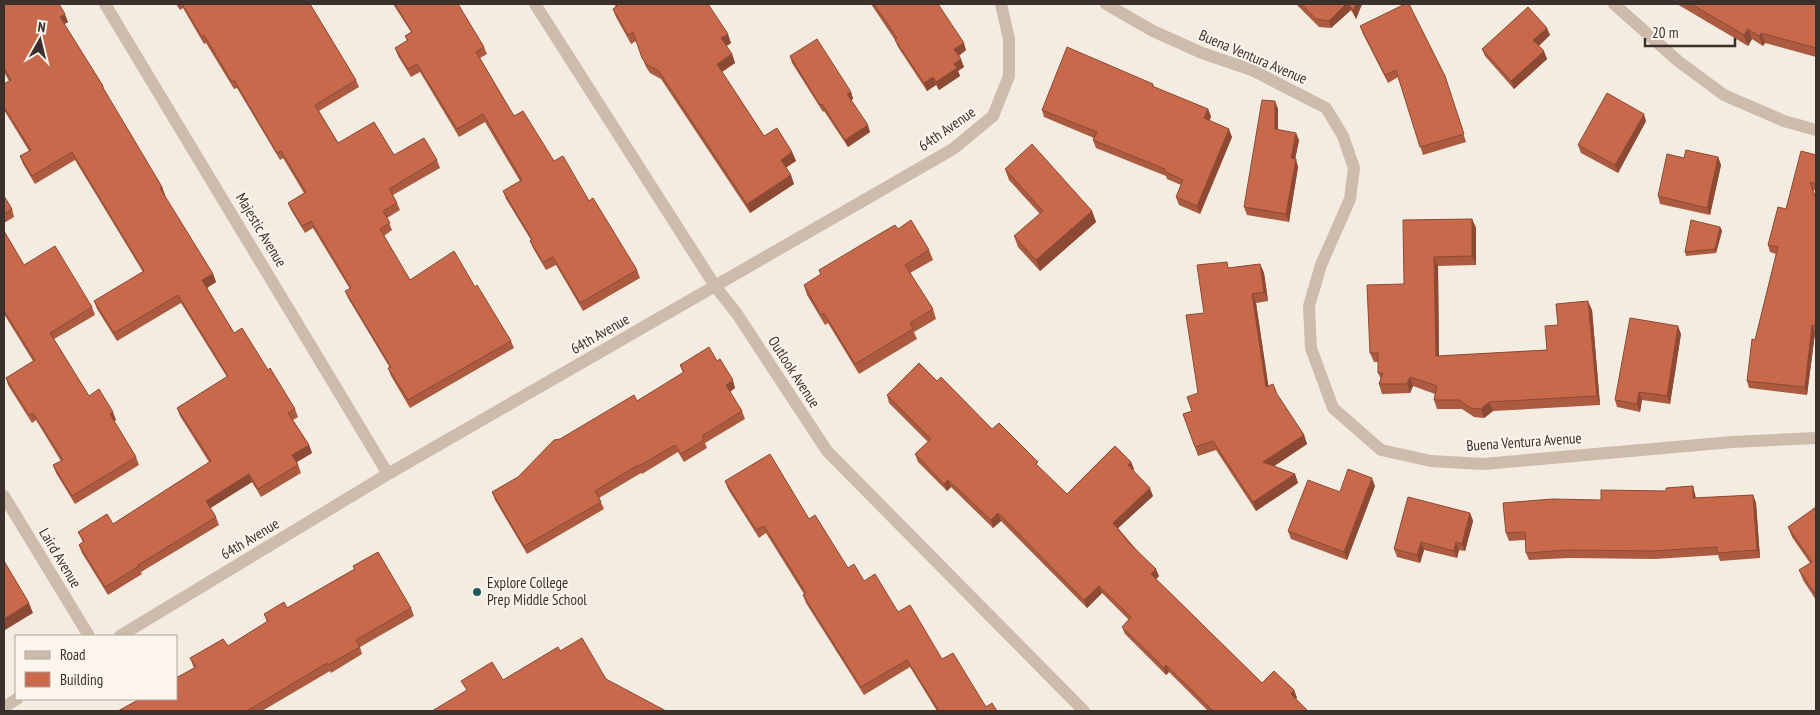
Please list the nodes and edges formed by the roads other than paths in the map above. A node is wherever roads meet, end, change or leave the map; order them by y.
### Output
1 (105, 4) edge
2 (535, 4) edge
3 (1001, 4) edge
4 (1106, 4) edge
5 (1614, 4) edge
6 (1816, 130) edge
7 (716, 286) junction
8 (1816, 438) edge
9 (388, 474) junction
10 (4, 496) edge
11 (88, 635) edge
12 (122, 635) edge
13 (15, 700) edge
14 (4, 707) edge
15 (1084, 711) edge

1 - 9 street, Majestic Avenue
2 - 7 street, Outlook Avenue
3 - 7 street, 64th Avenue
4 - 8 street, Buena Ventura Avenue
5 - 6 street
7 - 9 street, 64th Avenue
7 - 15 street, Outlook Avenue
9 - 12 street, 64th Avenue
10 - 11 street, Laird Avenue
13 - 14 street

